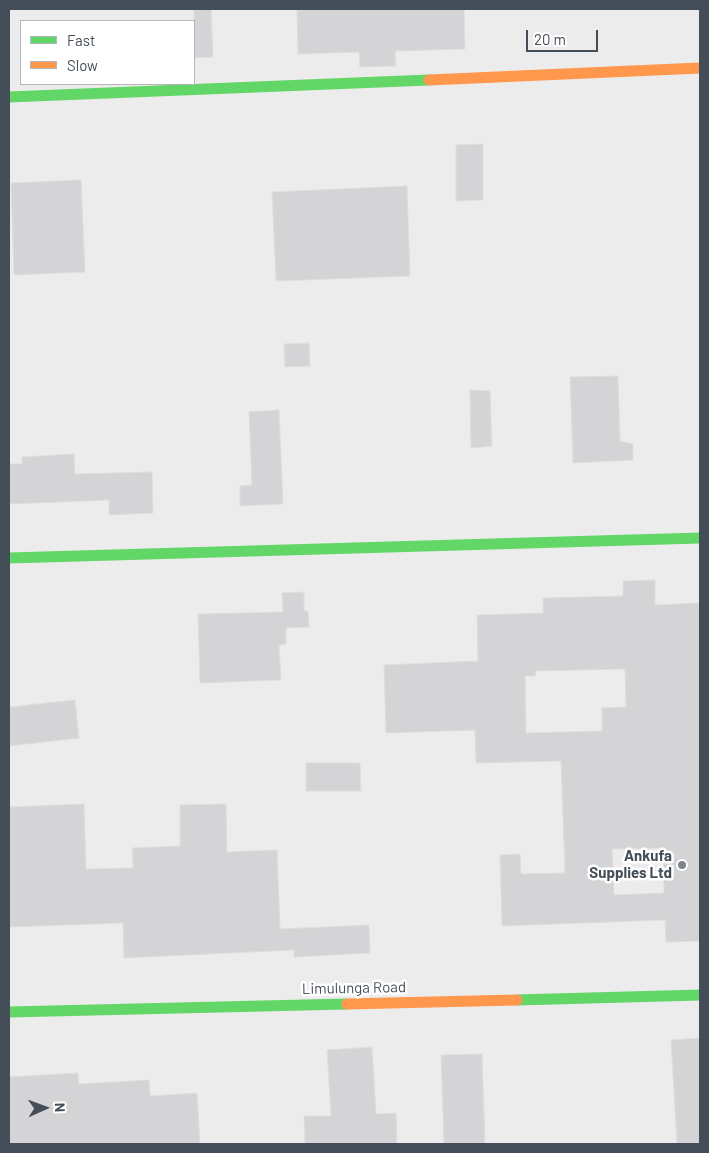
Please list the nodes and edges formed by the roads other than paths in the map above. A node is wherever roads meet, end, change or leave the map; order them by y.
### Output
1 (700, 68) edge
2 (9, 97) edge
3 (700, 538) edge
4 (9, 558) edge
5 (700, 995) edge
6 (9, 1012) edge

1 - 2 street
3 - 4 street
5 - 6 street, Limulunga Road

